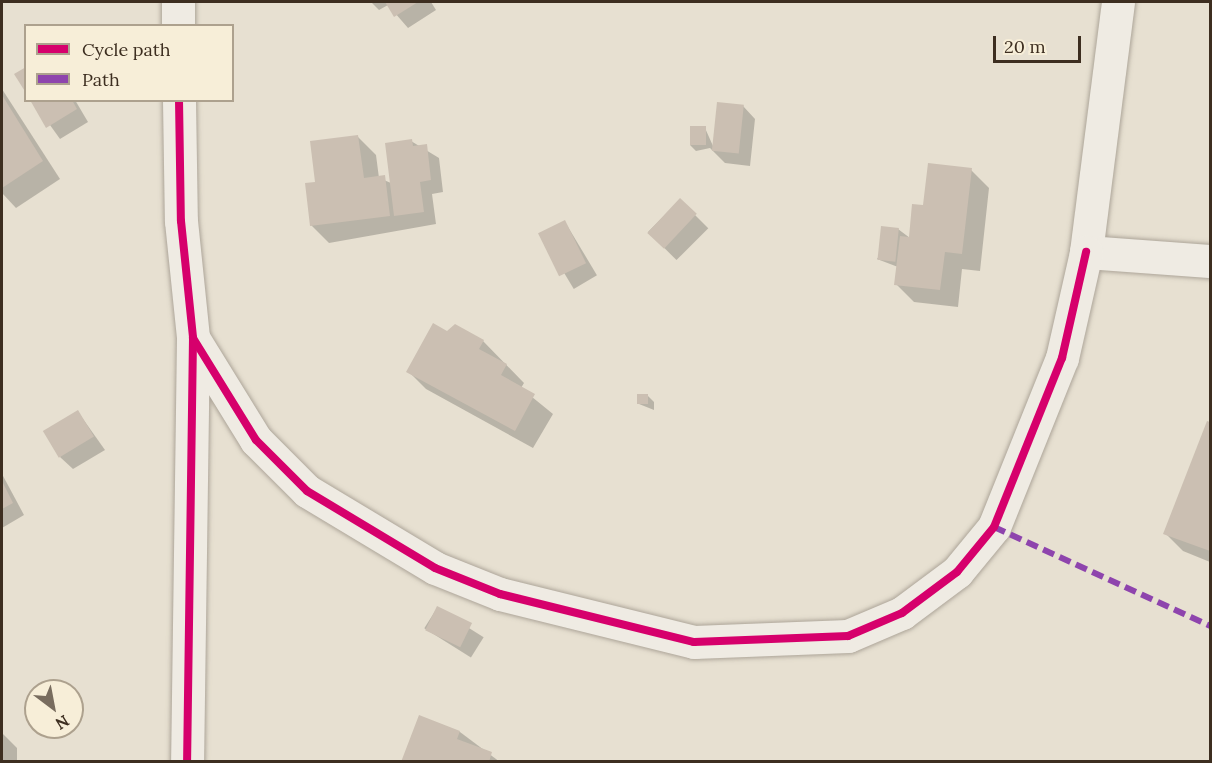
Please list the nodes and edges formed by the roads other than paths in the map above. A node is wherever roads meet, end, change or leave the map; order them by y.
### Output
1 (178, 2) edge
2 (1118, 2) edge
3 (178, 24) edge
4 (179, 102) edge
5 (1086, 252) junction
6 (1210, 261) edge
7 (193, 338) junction
8 (187, 762) edge

1 - 3 street
2 - 5 street
4 - 7 street
5 - 6 street
5 - 7 street
7 - 8 street

